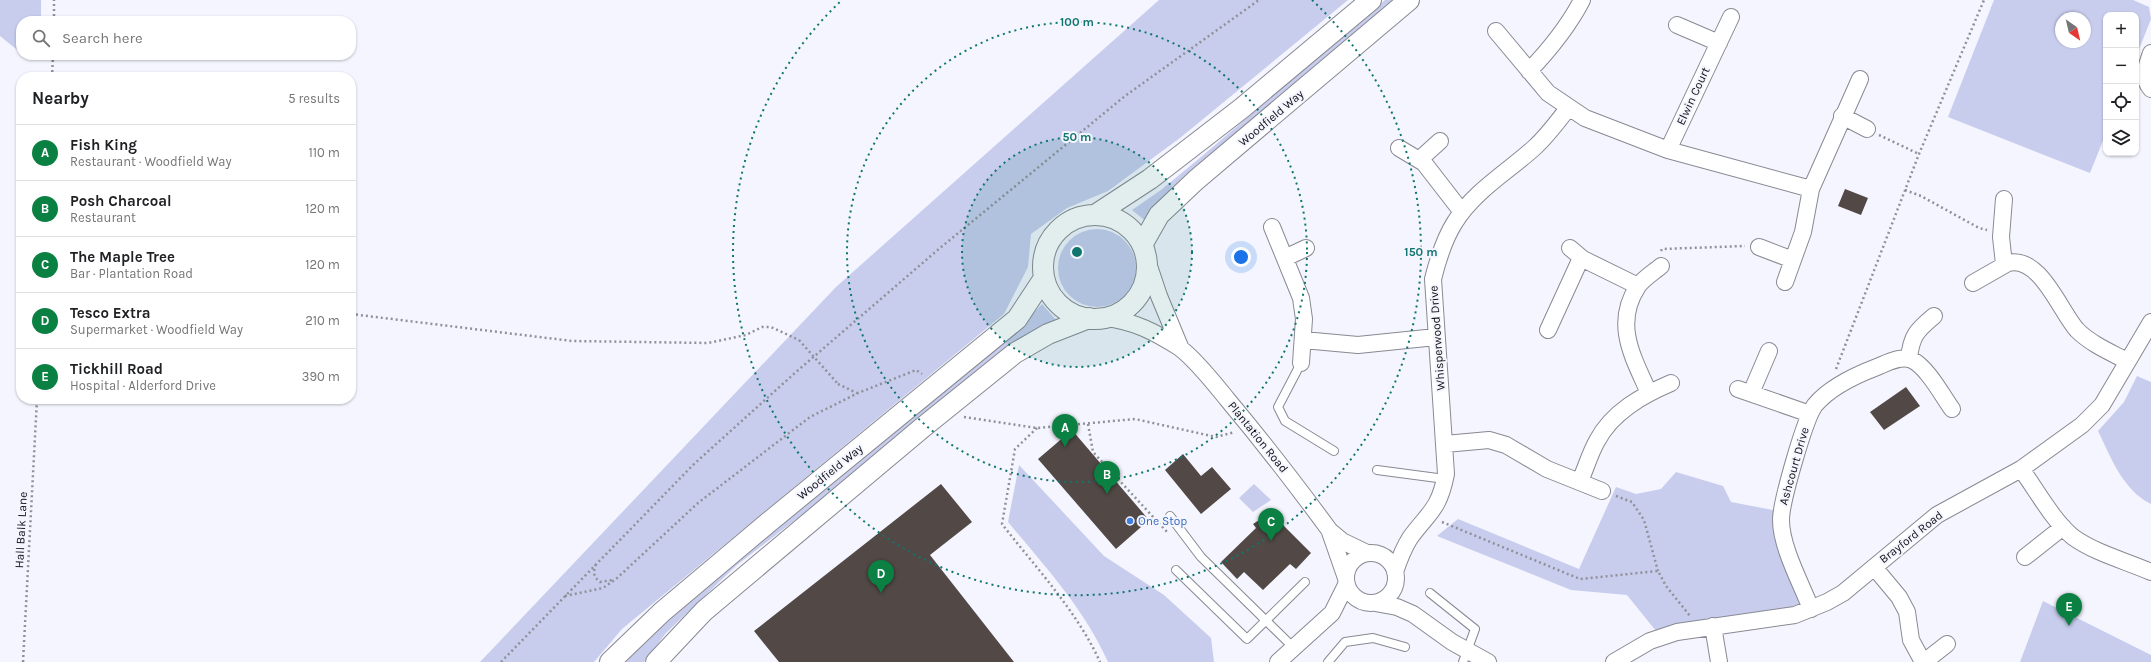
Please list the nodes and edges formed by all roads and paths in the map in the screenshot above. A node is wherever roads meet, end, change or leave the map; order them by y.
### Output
1 (54, 0) edge
2 (1259, 0) edge
3 (1371, 0) edge
4 (1409, 0) edge
5 (1582, 0) edge
6 (1984, 0) edge
7 (54, 16) edge
8 (1731, 17) dead end
9 (1677, 25) dead end
10 (1496, 31) dead end
11 (1719, 43) junction
12 (2151, 53) edge
13 (52, 60) edge
14 (1529, 71) junction
15 (52, 72) edge
16 (1860, 79) dead end
17 (2151, 89) edge
18 (1569, 107) junction
19 (1842, 116) junction
20 (1867, 129) joint
21 (1440, 141) dead end
22 (1399, 148) dead end
23 (1668, 150) junction
24 (1918, 154) junction
25 (1419, 160) junction
26 (1811, 189) junction
27 (1905, 190) junction
28 (2004, 199) dead end
29 (1462, 212) junction
30 (1095, 215) junction
31 (1272, 227) dead end
32 (2002, 232) junction
33 (1759, 247) joint
34 (1306, 248) dead end
35 (1145, 254) junction
36 (1285, 258) junction
37 (1794, 260) junction
38 (2004, 264) junction
39 (1661, 266) joint
40 (1044, 278) junction
41 (1785, 282) dead end
42 (1973, 283) dead end
43 (1638, 286) junction
44 (356, 315) edge
45 (1934, 316) dead end
46 (1097, 318) junction
47 (2151, 322) edge
48 (1548, 330) dead end
49 (1436, 337) junction
50 (1303, 340) junction
51 (1181, 349) junction
52 (1769, 351) dead end
53 (1909, 359) junction
54 (2127, 360) junction
55 (1301, 363) joint
56 (1671, 383) dead end
57 (938, 384) junction
58 (1834, 389) junction
59 (858, 393) junction
60 (1649, 393) junction
61 (952, 403) junction
62 (37, 404) edge
63 (1952, 409) dead end
64 (1810, 414) junction
65 (1088, 424) junction
66 (1250, 427) junction
67 (1037, 428) junction
68 (1445, 444) junction
69 (1334, 451) dead end
70 (2021, 469) junction
71 (1377, 470) dead end
72 (1445, 479) junction
73 (1580, 481) junction
74 (1602, 491) joint
75 (1170, 516) dead end
76 (1429, 517) junction
77 (2063, 527) junction
78 (1330, 531) junction
79 (1168, 534) dead end
80 (1410, 538) junction
81 (1371, 554) junction
82 (2025, 557) dead end
83 (597, 562) junction
84 (1874, 566) junction
85 (1176, 570) dead end
86 (1658, 570) junction
87 (2151, 572) edge
88 (1396, 577) junction
89 (616, 579) junction
90 (1346, 581) junction
91 (1305, 582) dead end
92 (1430, 593) dead end
93 (564, 596) junction
94 (1370, 603) junction
95 (1811, 609) junction
96 (1332, 613) junction
97 (1413, 614) junction
98 (1266, 621) junction
99 (1706, 627) junction
100 (1947, 644) dead end
101 (1405, 647) dead end
102 (1289, 656) edge
103 (1466, 656) edge
104 (23, 662) edge
105 (501, 662) edge
106 (610, 662) edge
107 (656, 662) edge
108 (1100, 662) edge
109 (1328, 662) edge
110 (1488, 662) edge
111 (1614, 662) edge
112 (1719, 662) edge
113 (1923, 662) edge

1 - 7 path
2 - 83 path
3 - 30 street
4 - 35 street, Woodfield Way
5 - 14 street
6 - 24 path
8 - 11 street, Elwin Court
9 - 11 street
10 - 14 street
11 - 23 street, Elwin Court
12 - 17 street
13 - 15 path
14 - 18 street
16 - 19 street
18 - 23 street
18 - 29 street, Whisperwood Drive
19 - 20 street
19 - 26 street
20 - 24 path
21 - 25 street
22 - 25 street
23 - 26 street
24 - 27 path
25 - 29 street
26 - 37 street
27 - 32 path
27 - 58 path
28 - 32 street
29 - 49 street, Whisperwood Drive
30 - 35 street
30 - 40 street
31 - 36 street
32 - 38 street
33 - 37 street
33 - 39 path
34 - 36 street
35 - 46 street
35 - 51 street, Plantation Road
36 - 50 street
37 - 41 street
38 - 42 street
38 - 54 street
39 - 43 street
40 - 46 street
40 - 57 street, Woodfield Way
43 - 48 street
43 - 60 street
44 - 59 path, bridge
45 - 53 street
46 - 51 street, Plantation Road
46 - 61 street, Woodfield Way
47 - 54 street, Brayford Road
49 - 50 street
49 - 68 street, Whisperwood Drive
50 - 55 street
51 - 66 street, Plantation Road
52 - 64 street, Ashcourt Drive
53 - 58 street, Ashcourt Drive
53 - 63 street
54 - 70 street, Brayford Road
55 - 69 lane
56 - 60 street
57 - 59 path
57 - 106 street, Woodfield Way
58 - 64 street, Ashcourt Drive
59 - 89 path
60 - 73 street
61 - 67 path
61 - 107 street, Woodfield Way
62 - 104 path, Hall Balk Lane
64 - 95 street, Ashcourt Drive
65 - 66 path
65 - 67 path
65 - 79 path
66 - 78 street, Plantation Road
67 - 108 path
68 - 72 street, Whisperwood Drive
68 - 73 street
70 - 77 street
70 - 84 street, Brayford Road
71 - 72 lane
72 - 76 street, Whisperwood Drive
73 - 74 street
74 - 86 path
75 - 98 lane
76 - 80 street, Whisperwood Drive
76 - 86 path
77 - 82 street
77 - 87 street
78 - 81 street, Plantation Road
78 - 90 street, Plantation Road
80 - 81 street, Whisperwood Drive
80 - 88 street, Whisperwood Drive
81 - 88 street
81 - 90 street
83 - 89 path
83 - 93 path
84 - 95 street, Brayford Road
84 - 113 street
85 - 98 lane
86 - 99 path
88 - 94 street
88 - 97 street
89 - 93 path
90 - 94 street
90 - 96 street
91 - 98 lane
92 - 103 lane
93 - 105 path
94 - 96 street
94 - 97 street
95 - 99 street, Brayford Road
96 - 102 street
97 - 103 street
98 - 102 lane
99 - 111 street, Brayford Road
99 - 112 street
100 - 113 street
101 - 109 lane
103 - 110 street

